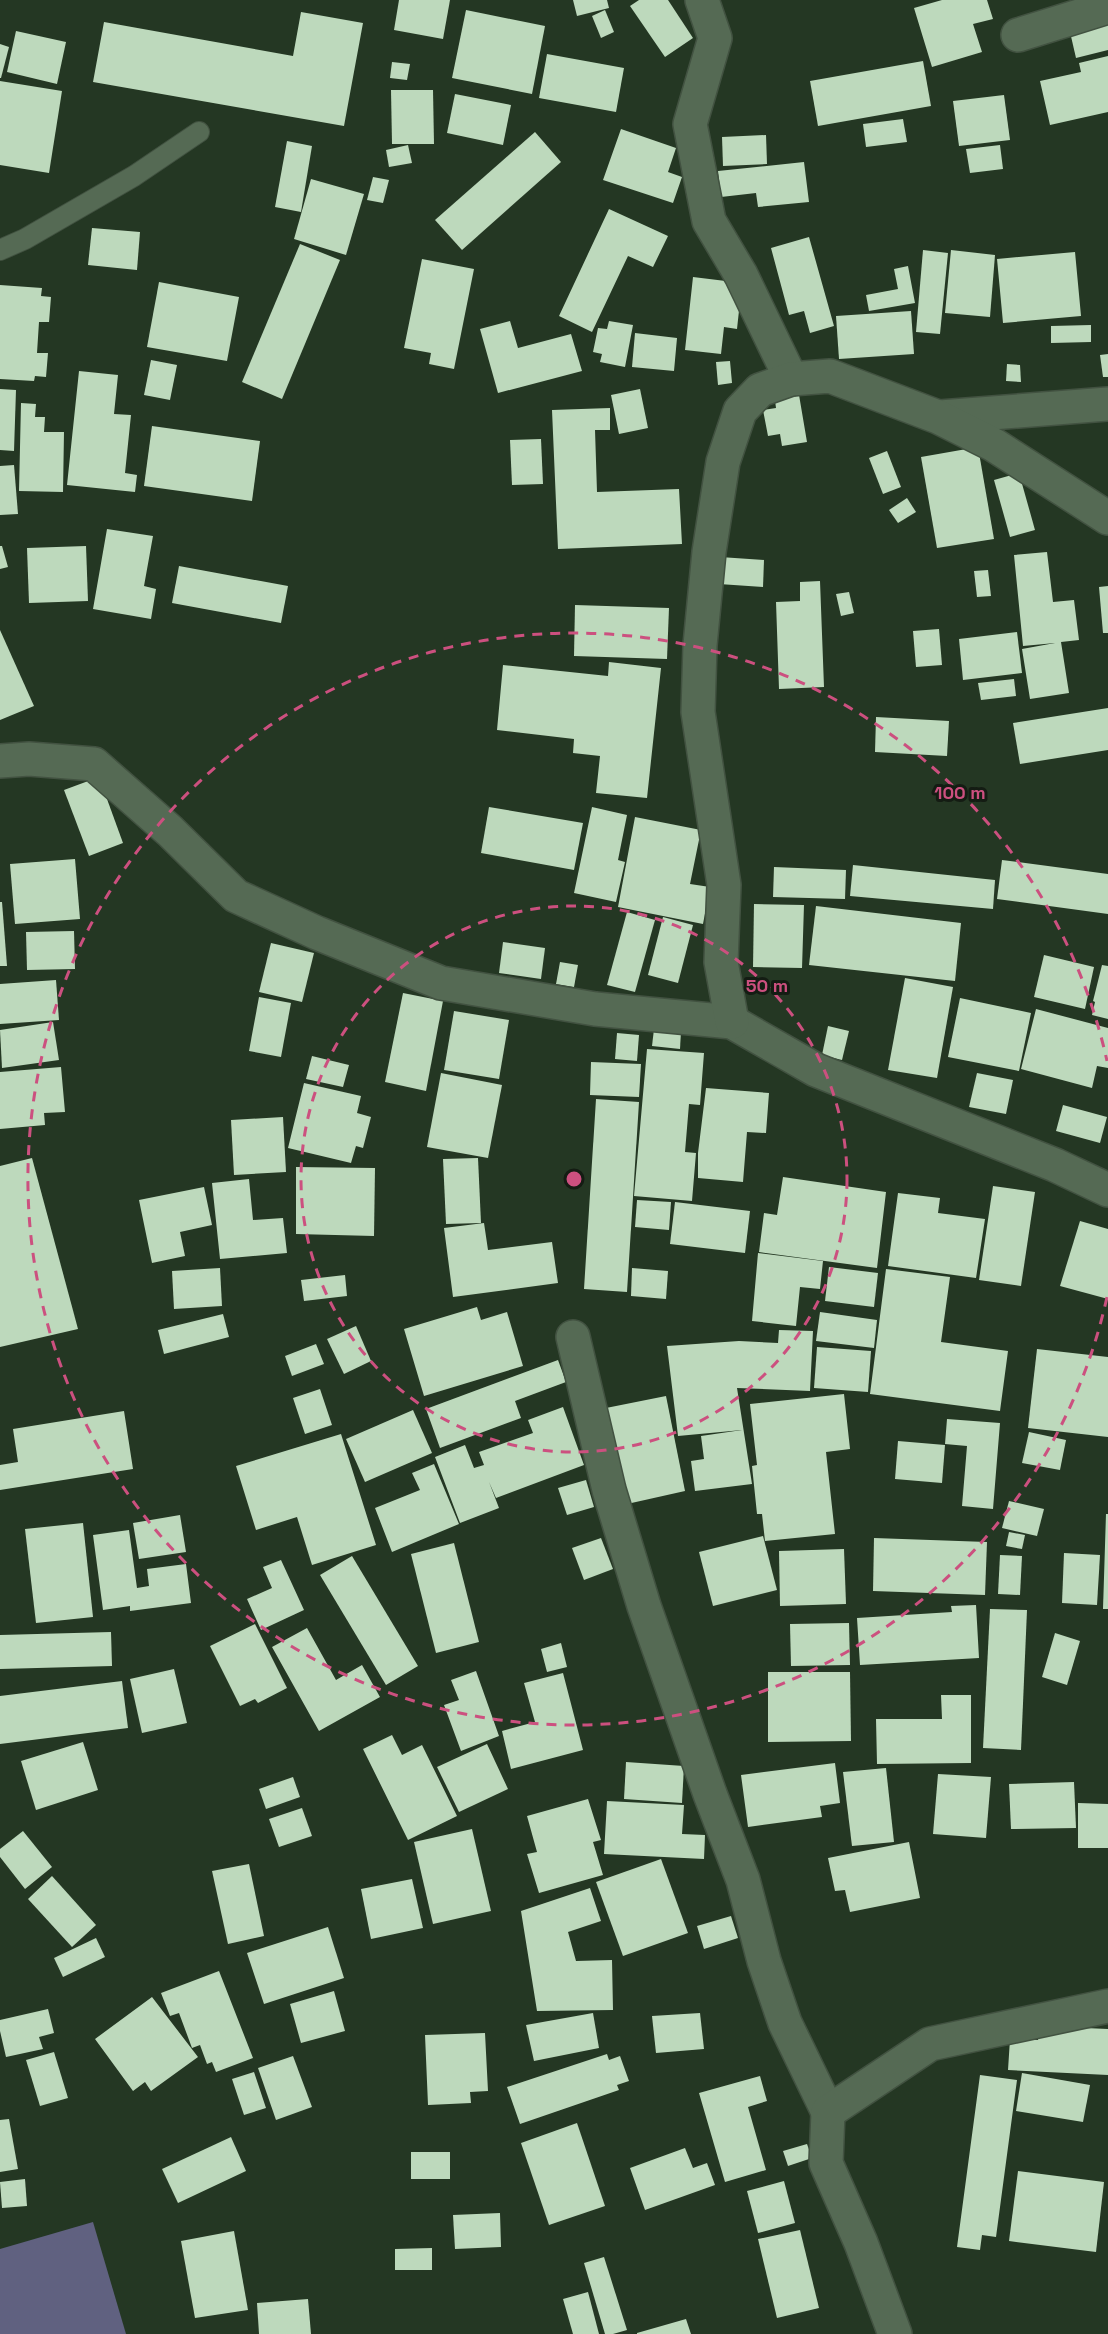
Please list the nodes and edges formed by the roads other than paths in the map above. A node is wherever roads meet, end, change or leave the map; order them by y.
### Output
1 (702, 0) edge
2 (1108, 8) edge
3 (1018, 35) dead end
4 (199, 132) dead end
5 (0, 250) edge
6 (791, 379) junction
7 (1108, 404) edge
8 (938, 417) junction
9 (1108, 518) edge
10 (0, 761) edge
11 (732, 1022) junction
12 (1108, 1190) edge
13 (573, 1337) dead end
14 (1108, 2006) edge
15 (828, 2112) junction
16 (895, 2334) edge

1 - 6 street
2 - 3 street
4 - 5 lane
6 - 8 street
6 - 11 street
7 - 8 street
8 - 9 street
10 - 11 street
11 - 12 street
13 - 15 street
14 - 15 street
15 - 16 street

